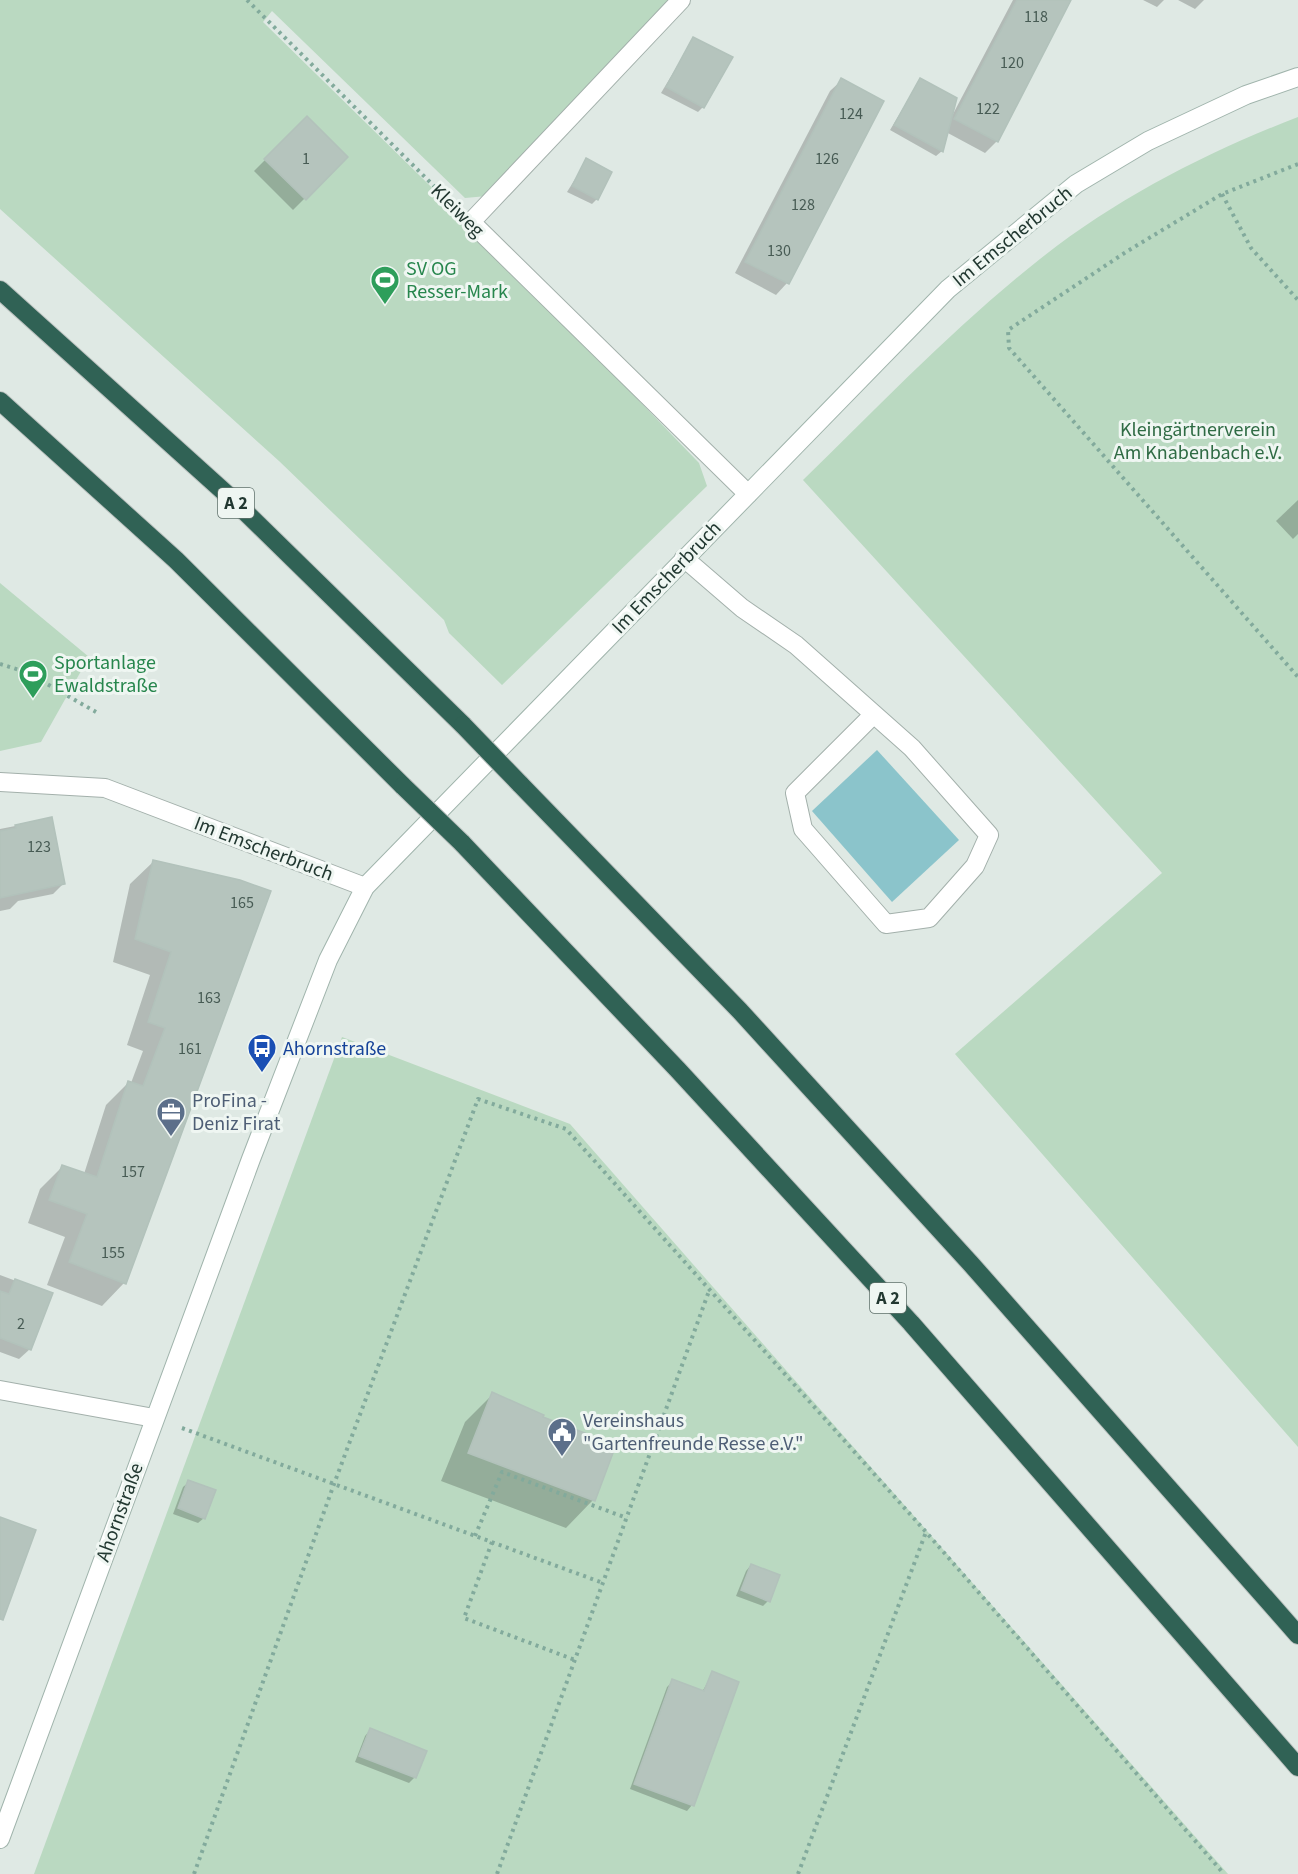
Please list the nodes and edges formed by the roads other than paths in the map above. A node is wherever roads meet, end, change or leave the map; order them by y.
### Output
1 (681, 0) edge
2 (1298, 77) edge
3 (0, 290) edge
4 (0, 401) edge
5 (748, 494) junction
6 (684, 558) junction
7 (874, 714) junction
8 (0, 782) edge
9 (365, 886) junction
10 (0, 1390) edge
11 (154, 1418) junction
12 (1298, 1635) edge
13 (1298, 1767) edge
14 (0, 1839) edge

1 - 5 street, Kleiweg
2 - 5 street, Im Emscherbruch
3 - 12 highway, A 2, bridge
4 - 13 highway, A 2, bridge
5 - 6 street, Im Emscherbruch
6 - 7 street
6 - 9 street, Im Emscherbruch
7 - 7 street
8 - 9 street, Im Emscherbruch
9 - 11 street, Ahornstraße
10 - 11 street
11 - 14 street, Ahornstraße

